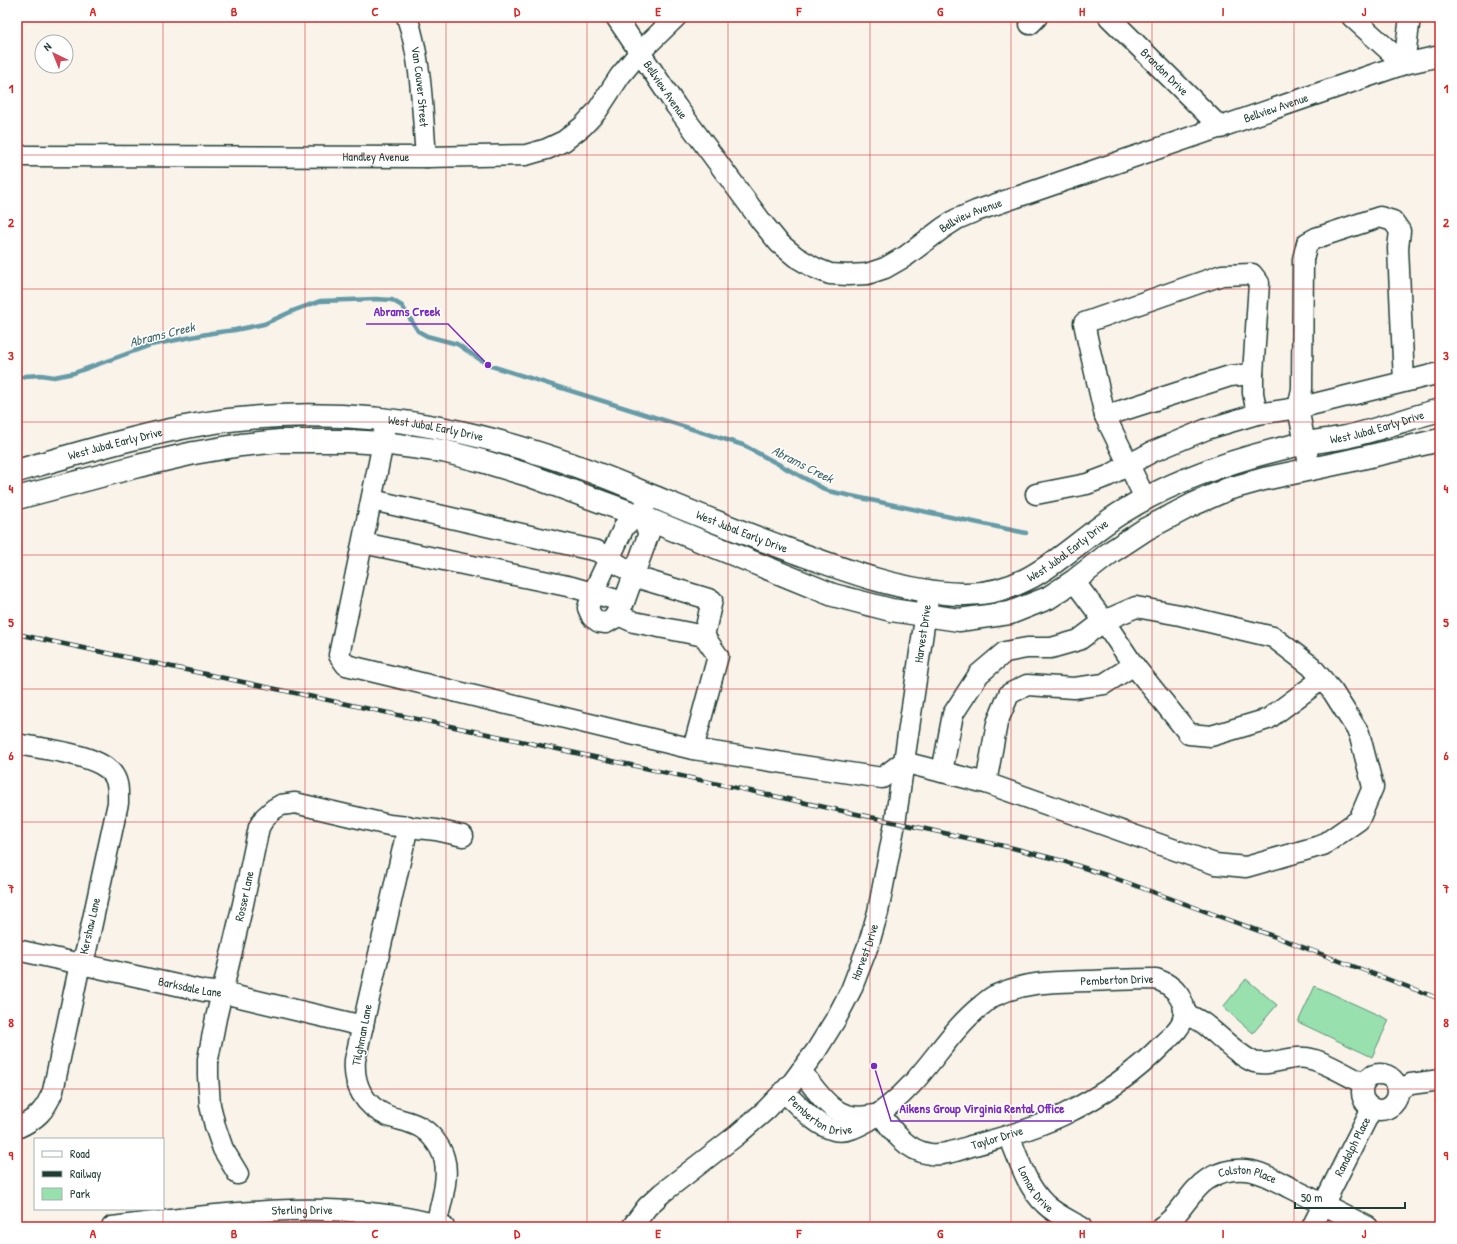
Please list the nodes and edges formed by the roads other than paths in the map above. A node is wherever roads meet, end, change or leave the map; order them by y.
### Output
1 (407, 17) edge
2 (616, 17) edge
3 (676, 17) edge
4 (1109, 17) edge
5 (1352, 17) edge
6 (1410, 17) edge
7 (639, 53) junction
8 (1440, 56) edge
9 (1404, 64) junction
10 (1221, 128) junction
11 (17, 156) edge
12 (426, 157) junction
13 (1440, 373) edge
14 (1253, 374) junction
15 (1404, 382) junction
16 (1298, 408) junction
17 (1440, 410) edge
18 (1257, 414) junction
19 (1105, 416) junction
20 (385, 419) junction
21 (1440, 440) edge
22 (383, 443) junction
23 (1304, 443) junction
24 (1129, 464) junction
25 (1310, 469) junction
26 (17, 471) edge
27 (1036, 494) dead end
28 (650, 495) junction
29 (17, 498) edge
30 (1145, 498) junction
31 (372, 500) junction
32 (640, 516) junction
33 (363, 542) junction
34 (609, 558) junction
35 (634, 574) junction
36 (1074, 581) junction
37 (929, 591) junction
38 (593, 593) junction
39 (620, 608) junction
40 (926, 616) junction
41 (1104, 621) junction
42 (704, 636) junction
43 (1134, 665) junction
44 (1322, 679) junction
45 (17, 744) edge
46 (693, 748) junction
47 (903, 762) junction
48 (942, 772) junction
49 (986, 783) junction
50 (408, 826) junction
51 (463, 836) dead end
52 (17, 950) edge
53 (80, 964) junction
54 (223, 993) junction
55 (1184, 1013) junction
56 (363, 1026) junction
57 (801, 1072) junction
58 (1440, 1080) edge
59 (1364, 1084) junction
60 (1398, 1090) junction
61 (784, 1092) junction
62 (1372, 1108) junction
63 (880, 1113) junction
64 (17, 1128) edge
65 (1009, 1136) junction
66 (238, 1174) dead end
67 (1324, 1204) junction
68 (440, 1226) edge
69 (112, 1227) edge
70 (632, 1227) edge
71 (1081, 1227) edge
72 (1161, 1227) edge
73 (1312, 1227) edge
74 (1368, 1227) edge

1 - 12 street, Van Couver Street
2 - 7 street, Bellview Avenue
3 - 7 street, Handley Avenue
4 - 10 street, Brandon Drive
5 - 9 street
6 - 9 street
7 - 10 street, Bellview Avenue
7 - 12 street, Handley Avenue
8 - 9 street, Bellview Avenue
9 - 10 street, Bellview Avenue
11 - 12 street, Handley Avenue
13 - 15 street
14 - 18 street
14 - 19 street
14 - 19 street
15 - 16 street
15 - 16 street
16 - 18 street
16 - 23 street
17 - 23 main road, West Jubal Early Drive
18 - 24 street
19 - 24 street
20 - 22 street
20 - 26 main road, West Jubal Early Drive
20 - 28 main road, West Jubal Early Drive
21 - 25 main road, West Jubal Early Drive
22 - 29 main road, West Jubal Early Drive
22 - 31 street
22 - 32 main road, West Jubal Early Drive
23 - 25 street
23 - 30 main road, West Jubal Early Drive
24 - 27 street
24 - 30 street
25 - 36 main road, West Jubal Early Drive
28 - 32 street
28 - 37 main road, West Jubal Early Drive
30 - 37 main road, West Jubal Early Drive
31 - 33 street
31 - 34 street
32 - 34 street
32 - 35 street
32 - 40 main road, West Jubal Early Drive
33 - 38 street
33 - 46 street
34 - 35 street
34 - 38 street
35 - 39 street
35 - 42 street
36 - 40 main road, West Jubal Early Drive
36 - 41 street
37 - 40 street, Harvest Drive
38 - 39 street
38 - 39 street
39 - 42 street
40 - 47 street, Harvest Drive
41 - 43 street
41 - 44 street
41 - 48 street
42 - 46 street
43 - 44 street
43 - 49 street
44 - 49 street
45 - 53 street, Kershaw Lane
46 - 47 street
47 - 48 street
47 - 57 street, Harvest Drive
48 - 49 street
50 - 51 street, Rosser Lane
50 - 54 street, Rosser Lane
50 - 56 street, Tilghman Lane
52 - 53 street, Barksdale Lane
53 - 54 street, Barksdale Lane
53 - 64 street, Kershaw Lane
54 - 56 street, Barksdale Lane
54 - 66 street, Rosser Lane
55 - 59 street
55 - 63 street, Pemberton Drive
55 - 65 street, Taylor Drive
56 - 68 street, Tilghman Lane
57 - 61 street, Harvest Drive
57 - 63 street, Pemberton Drive
58 - 60 street
59 - 60 street
59 - 62 street
60 - 62 street
61 - 63 street, Pemberton Drive
61 - 70 street, Harvest Drive
62 - 67 street, Randolph Place
63 - 65 street, Taylor Drive
65 - 71 street, Lomax Drive
67 - 72 street, Colston Place
67 - 73 street, Randolph Place
67 - 74 street, Colston Place
68 - 69 street, Sterling Drive

